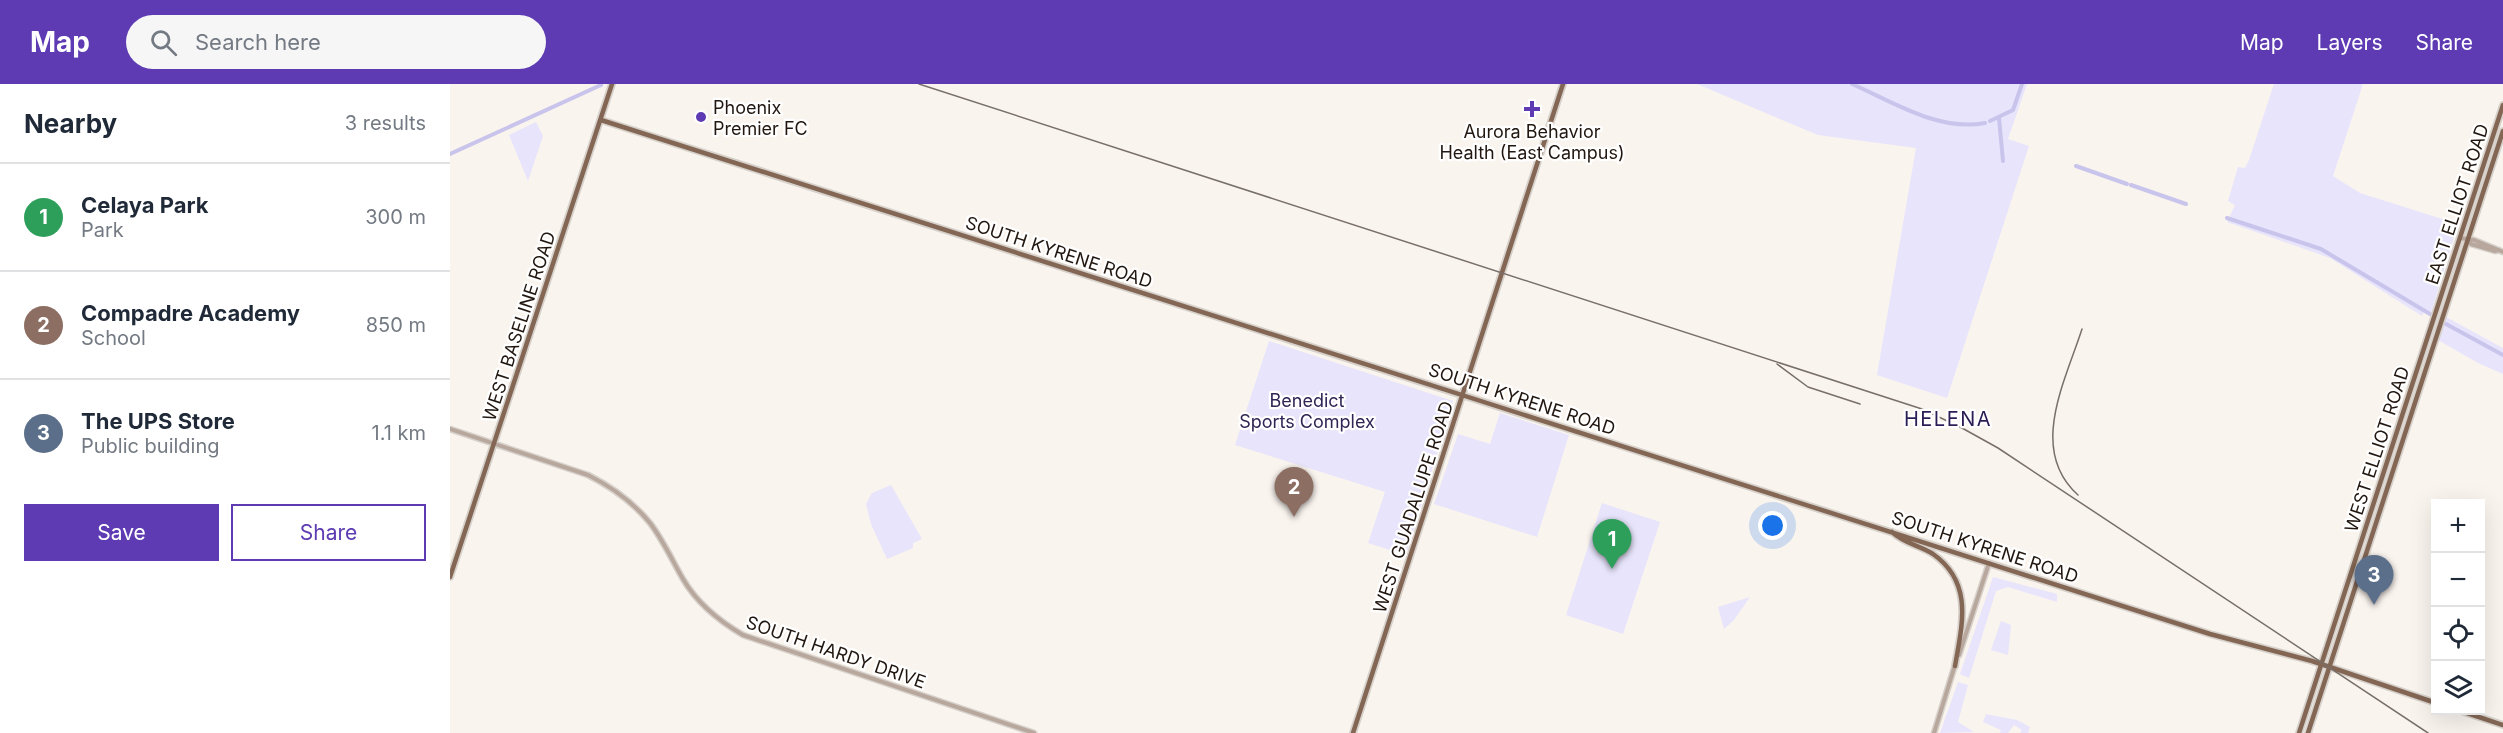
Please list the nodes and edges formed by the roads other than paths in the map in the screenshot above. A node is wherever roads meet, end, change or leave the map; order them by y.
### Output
1 (612, 84) edge
2 (1563, 84) edge
3 (2503, 105) edge
4 (601, 120) junction
5 (2503, 131) edge
6 (2460, 238) junction
7 (2468, 240) junction
8 (2501, 251) edge
9 (2436, 311) joint
10 (2440, 327) joint
11 (1464, 395) junction
12 (450, 429) edge
13 (494, 444) junction
14 (1890, 531) junction
15 (1989, 563) junction
16 (450, 577) edge
17 (2321, 664) junction
18 (1955, 666) junction
19 (2329, 667) junction
20 (2431, 701) edge
21 (2471, 715) edge
22 (2503, 725) edge
23 (1034, 733) edge
24 (1353, 733) edge
25 (1934, 733) edge
26 (2299, 733) edge
27 (2308, 733) edge

1 - 4 main road, WEST BASELINE ROAD
2 - 11 main road, WEST GUADALUPE ROAD
3 - 6 main road, EAST ELLIOT ROAD
4 - 11 main road, SOUTH KYRENE ROAD
4 - 13 main road, WEST BASELINE ROAD
5 - 7 main road, EAST ELLIOT ROAD
6 - 7 street
6 - 9 main road, EAST ELLIOT ROAD
7 - 8 street
7 - 10 main road, EAST ELLIOT ROAD
9 - 17 main road, WEST ELLIOT ROAD
10 - 19 main road, WEST ELLIOT ROAD
11 - 14 main road, SOUTH KYRENE ROAD
11 - 24 main road, WEST GUADALUPE ROAD
12 - 13 street, SOUTH HARDY DRIVE
13 - 16 main road, WEST BASELINE ROAD
13 - 23 street, SOUTH HARDY DRIVE
14 - 15 main road, SOUTH KYRENE ROAD
14 - 18 main road
15 - 17 main road, SOUTH KYRENE ROAD
15 - 18 street
17 - 19 main road, SOUTH KYRENE ROAD
17 - 26 main road, WEST ELLIOT ROAD
18 - 25 street
19 - 20 main road, SOUTH KYRENE ROAD
19 - 27 main road, WEST ELLIOT ROAD
21 - 22 main road

